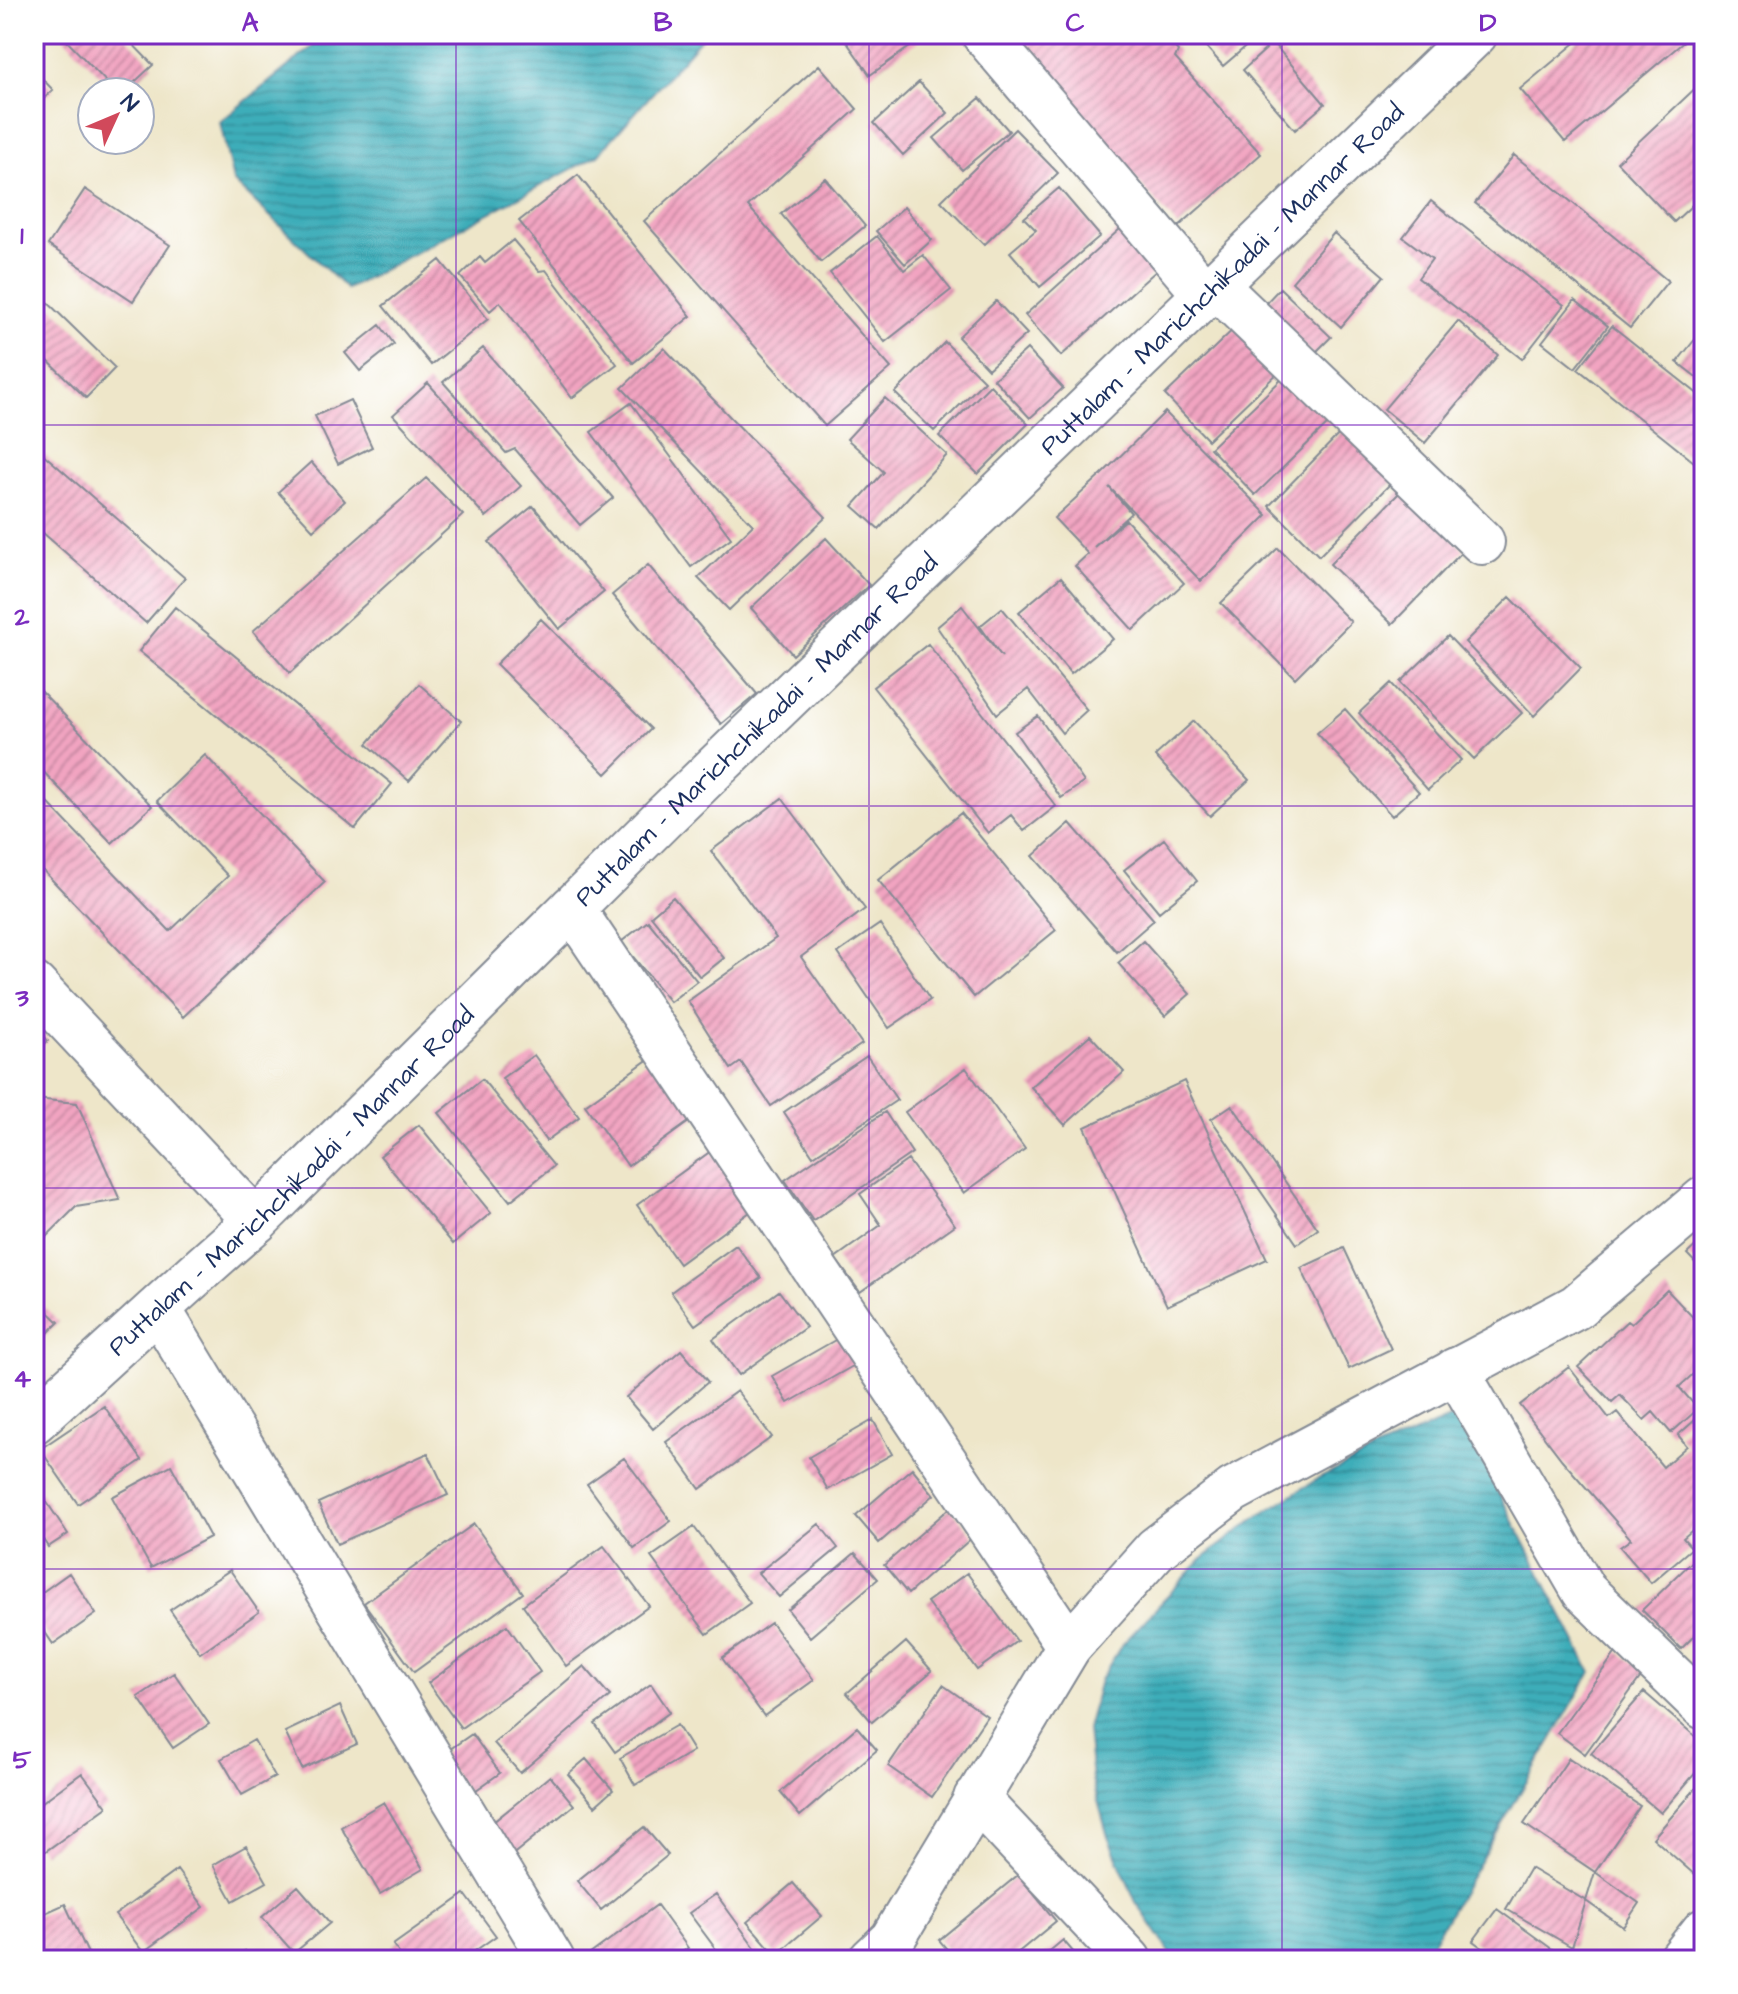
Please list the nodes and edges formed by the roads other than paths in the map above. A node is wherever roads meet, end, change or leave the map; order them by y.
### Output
1 (984, 34) edge
2 (1475, 34) edge
3 (1210, 289) junction
4 (1482, 542) dead end
5 (572, 908) junction
6 (34, 985) edge
7 (1704, 1199) edge
8 (256, 1221) junction
9 (159, 1310) junction
10 (1456, 1370) junction
11 (34, 1421) edge
12 (1069, 1646) junction
13 (1704, 1707) edge
14 (976, 1798) junction
15 (552, 1960) edge
16 (871, 1960) edge
17 (1129, 1960) edge

1 - 3 street
2 - 3 street, Puttalam - Marichchikadai - Mannar Road
3 - 4 street
3 - 5 street, Puttalam - Marichchikadai - Mannar Road
5 - 8 street, Puttalam - Marichchikadai - Mannar Road
5 - 12 street
6 - 8 street
7 - 10 street
8 - 9 street, Puttalam - Marichchikadai - Mannar Road
9 - 11 street, Puttalam - Marichchikadai - Mannar Road
9 - 15 street
10 - 12 street
10 - 13 street
12 - 14 street
14 - 16 street
14 - 17 street

